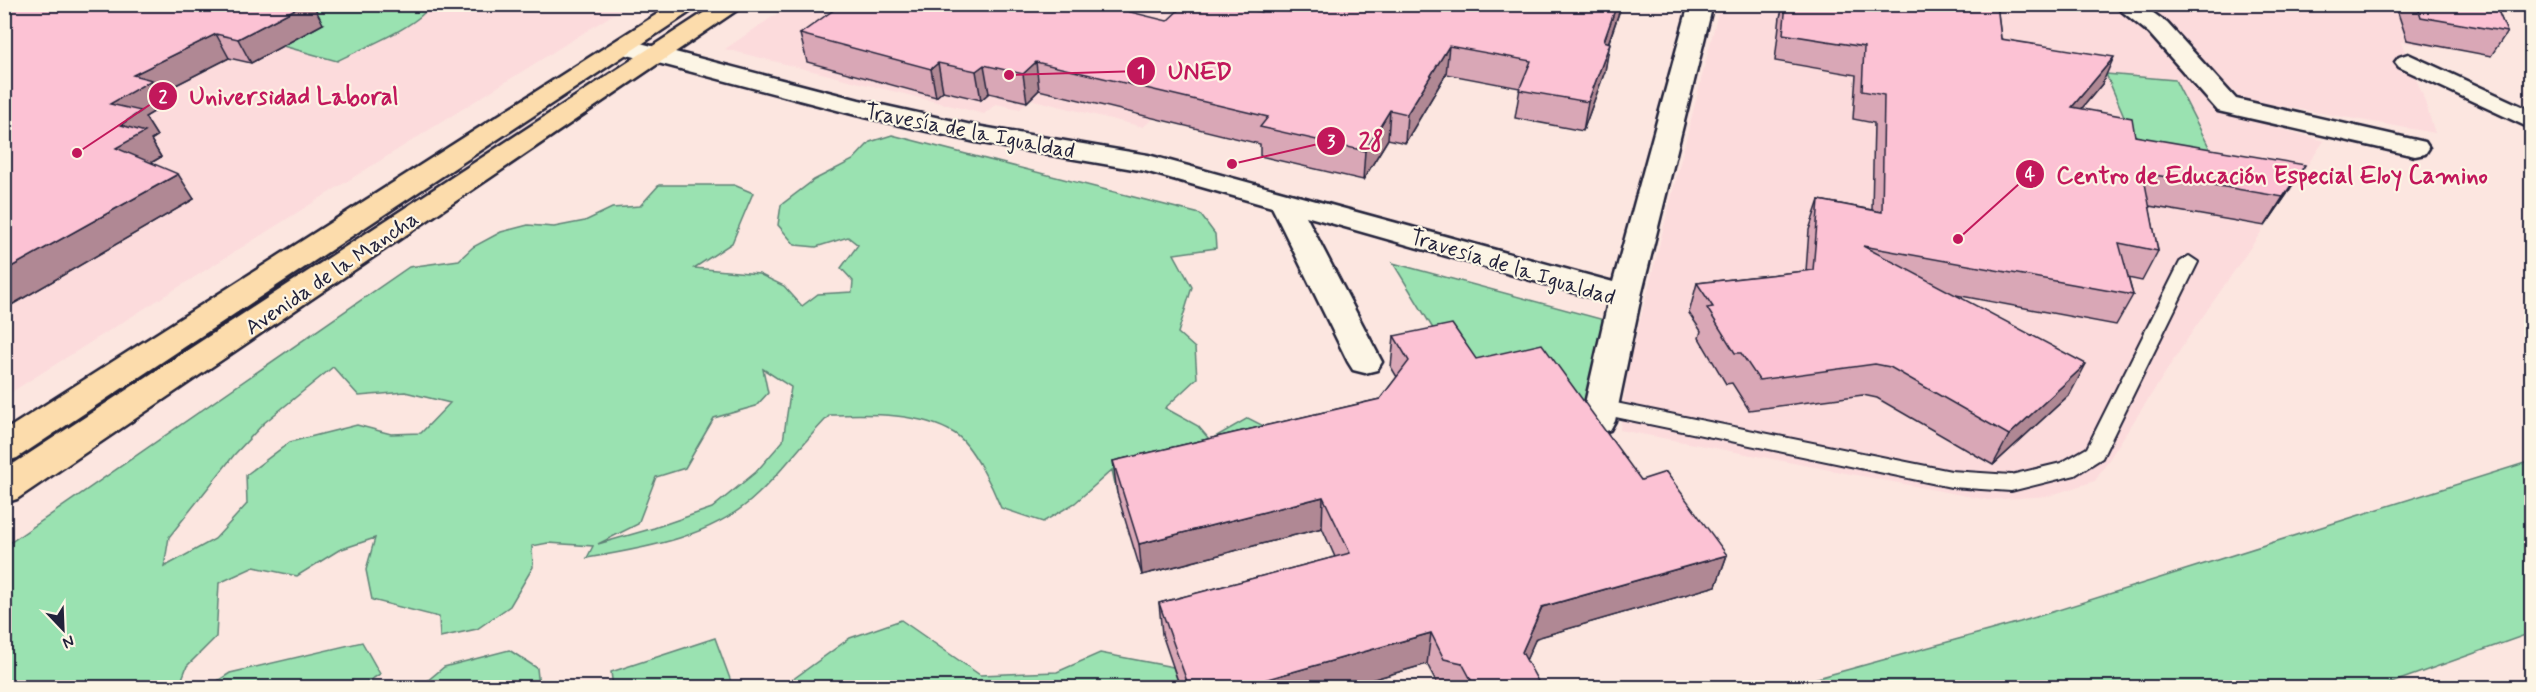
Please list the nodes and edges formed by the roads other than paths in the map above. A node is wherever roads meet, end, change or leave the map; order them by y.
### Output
1 (690, 4) edge
2 (734, 4) edge
3 (1701, 4) edge
4 (2125, 4) edge
5 (625, 47) junction
6 (658, 55) junction
7 (2408, 62) dead end
8 (2532, 121) edge
9 (2415, 148) dead end
10 (1283, 200) junction
11 (2189, 262) dead end
12 (1624, 296) junction
13 (1365, 362) dead end
14 (1599, 414) joint
15 (4, 449) edge
16 (4, 489) edge

1 - 5 main road, Avenida de la Mancha
2 - 6 main road, Avenida de la Mancha
3 - 12 street
4 - 9 street
5 - 6 street
5 - 15 main road, Avenida de la Mancha
6 - 10 street, Travesía de la Igualdad
6 - 16 main road, Avenida de la Mancha
7 - 8 street
10 - 12 street, Travesía de la Igualdad
10 - 13 street
11 - 14 lane
12 - 14 street, Travesía de la Igualdad

